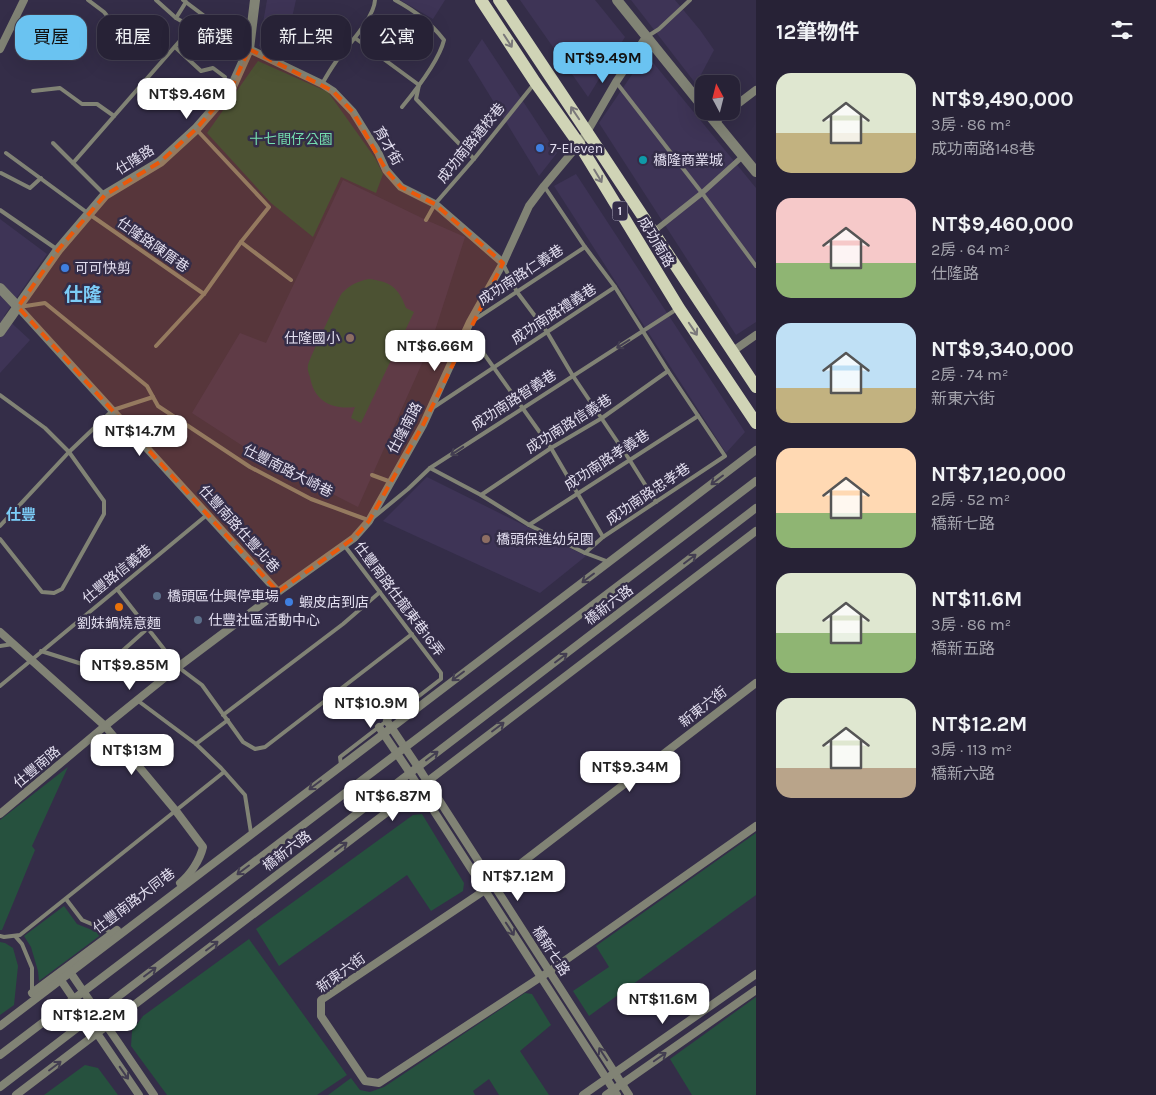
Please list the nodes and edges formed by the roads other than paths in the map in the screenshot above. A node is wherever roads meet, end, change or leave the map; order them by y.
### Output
1 (24, 0) edge
2 (88, 0) edge
3 (156, 0) edge
4 (255, 0) edge
5 (375, 0) edge
6 (395, 0) edge
7 (482, 0) edge
8 (499, 0) edge
9 (617, 0) edge
10 (690, 0) edge
11 (184, 1) edge
12 (106, 15) edge
13 (203, 15) edge
14 (176, 18) junction
15 (251, 33) edge
16 (646, 37) junction
17 (355, 38) junction
18 (175, 47) junction
19 (0, 49) edge
20 (251, 50) edge
21 (244, 60) edge
22 (225, 77) dead end
23 (535, 82) junction
24 (616, 82) junction
25 (322, 84) junction
26 (419, 85) junction
27 (756, 90) edge
28 (33, 91) dead end
29 (695, 97) edge
30 (740, 102) edge
31 (402, 107) dead end
32 (114, 116) junction
33 (718, 120) edge
34 (715, 122) joint
35 (196, 129) junction
36 (587, 132) junction
37 (53, 142) dead end
38 (579, 144) junction
39 (6, 153) dead end
40 (743, 156) junction
41 (474, 159) junction
42 (73, 163) junction
43 (756, 172) edge
44 (0, 173) edge
45 (41, 178) junction
46 (544, 186) junction
47 (702, 192) junction
48 (105, 195) junction
49 (436, 204) junction
50 (0, 210) edge
51 (89, 214) junction
52 (426, 220) dead end
53 (653, 232) junction
54 (241, 242) junction
55 (585, 247) junction
56 (58, 250) junction
57 (503, 263) junction
58 (756, 266) edge
59 (291, 280) dead end
60 (615, 287) junction
61 (0, 288) edge
62 (517, 292) junction
63 (204, 294) junction
64 (18, 307) junction
65 (679, 308) junction
66 (468, 326) junction
67 (643, 331) junction
68 (0, 332) edge
69 (547, 332) junction
70 (756, 335) edge
71 (156, 346) dead end
72 (733, 351) junction
73 (492, 367) junction
74 (668, 372) junction
75 (573, 376) junction
76 (756, 387) edge
77 (0, 395) edge
78 (153, 397) junction
79 (522, 408) junction
80 (430, 409) junction
81 (113, 410) junction
82 (698, 416) junction
83 (602, 418) junction
84 (756, 423) edge
85 (551, 448) junction
86 (756, 450) edge
87 (69, 452) junction
88 (629, 459) junction
89 (430, 468) junction
90 (372, 475) dead end
91 (756, 481) edge
92 (391, 482) junction
93 (576, 494) junction
94 (480, 495) junction
95 (656, 502) junction
96 (756, 508) edge
97 (208, 514) junction
98 (369, 521) junction
99 (529, 525) junction
100 (0, 526) edge
101 (756, 530) edge
102 (603, 537) junction
103 (0, 539) edge
104 (344, 544) junction
105 (585, 553) junction
106 (609, 562) junction
107 (117, 589) junction
108 (278, 592) junction
109 (380, 592) junction
110 (148, 628) junction
111 (0, 632) edge
112 (412, 634) junction
113 (14, 644) junction
114 (0, 646) edge
115 (41, 651) junction
116 (31, 659) junction
117 (178, 667) junction
118 (756, 683) edge
119 (0, 686) edge
120 (137, 700) junction
121 (223, 715) junction
122 (228, 720) junction
123 (390, 724) junction
124 (105, 726) junction
125 (381, 730) junction
126 (196, 744) junction
127 (405, 747) junction
128 (397, 754) junction
129 (418, 767) junction
130 (224, 772) junction
131 (410, 773) junction
132 (428, 781) junction
133 (419, 788) junction
134 (176, 811) junction
135 (0, 814) edge
136 (756, 826) edge
137 (251, 834) junction
138 (494, 884) junction
139 (485, 890) junction
140 (66, 899) junction
141 (114, 933) junction
142 (0, 936) edge
143 (15, 936) junction
144 (69, 970) junction
145 (550, 971) junction
146 (756, 974) edge
147 (59, 977) junction
148 (541, 977) junction
149 (756, 990) edge
150 (84, 992) junction
151 (32, 997) junction
152 (74, 999) junction
153 (98, 1012) junction
154 (88, 1019) junction
155 (0, 1026) edge
156 (107, 1026) junction
157 (97, 1034) junction
158 (0, 1055) edge
159 (615, 1073) junction
160 (607, 1079) junction
161 (622, 1084) junction
162 (0, 1087) edge
163 (615, 1092) edge
164 (16, 1095) edge
165 (139, 1095) edge
166 (154, 1095) edge
167 (583, 1095) edge
168 (606, 1095) edge
169 (629, 1095) edge

1 - 19 street
2 - 12 lane
3 - 14 lane
4 - 15 street, 仕隆路
5 - 17 lane
6 - 26 lane
7 -> 23 main road, 成功南路 / 1
36 -> 8 main road, 成功南路 / 1
9 - 16 street
10 - 16 lane
11 - 13 lane
11 - 14 lane
14 - 18 lane
16 - 24 street, 仕隆南路
16 - 29 street
17 - 25 lane
17 - 26 lane
18 - 22 lane
18 - 32 lane
20 - 25 street, 育才街
21 - 35 street, 仕隆路
23 - 38 main road, 成功南路 / 1
23 - 41 lane, 成功南路通校巷
24 - 36 street, 仕隆南路
24 - 47 lane
25 - 49 street, 育才街
26 - 31 lane
26 - 41 lane
27 - 30 street
28 - 32 lane
32 - 42 lane
33 - 34 street
34 - 40 street
35 - 48 street, 仕隆路
35 - 54 lane
36 - 38 street, 仕隆南路
36 - 53 main road, 成功南路 / 1
37 - 42 lane
38 - 46 street, 仕隆南路
38 -> 65 main road, 成功南路 / 1
39 - 45 lane, 仕隆路陳厝巷
40 - 43 street
40 - 47 street
41 - 49 lane, 成功南路通校巷
42 - 48 lane
44 - 45 lane
45 - 51 lane, 仕隆路陳厝巷
46 - 55 lane
46 - 57 street, 仕隆南路
47 - 53 street
47 - 58 lane
48 - 51 street, 仕隆路
49 - 52 lane, 成功南路通校巷
49 - 57 street, 育才街
50 - 56 lane
51 - 56 street, 仕隆路
51 - 63 lane, 仕隆路陳厝巷
53 - 72 main road, 成功南路 / 1
54 - 59 lane
54 - 63 lane
55 - 60 lane
55 - 62 lane, 成功南路仁義巷
56 - 64 street, 仕隆路
57 - 62 lane
57 - 66 street, 仕隆南路
60 - 67 lane
60 - 69 lane, 成功南路禮義巷
61 - 64 street
62 - 66 lane, 成功南路仁義巷
62 - 69 lane
63 - 71 lane
64 - 68 street, 仕隆路
64 - 78 lane, 仕豐南路大崎巷
64 - 81 street, 仕豐南路仕豐北巷
65 - 67 lane, 成功南路智義巷
65 -> 84 main road, 成功南路 / 1
66 - 73 lane
66 - 80 street, 仕隆南路
67 - 74 lane
67 -> 75 lane, 成功南路智義巷
69 - 73 lane, 成功南路禮義巷
69 - 75 lane
70 - 72 street
72 - 76 main road, 成功南路 / 1
73 - 79 lane
73 - 80 lane, 成功南路禮義巷
74 - 82 lane
74 - 83 lane, 成功南路信義巷
75 - 79 lane, 成功南路智義巷
75 - 83 lane
77 - 87 lane
78 - 81 lane
78 - 98 lane, 仕豐南路大崎巷
79 - 85 lane
79 -> 89 lane, 成功南路智義巷
80 - 92 street, 仕隆南路
81 - 87 lane
81 - 97 street, 仕豐南路仕豐北巷
82 - 88 lane, 成功南路孝義巷
82 - 95 lane, 成功南路忠孝巷
83 - 85 lane, 成功南路信義巷
83 - 88 lane
85 - 93 lane
85 - 94 lane, 成功南路信義巷
86 -> 106 street
87 - 100 lane
87 - 103 lane, 仕豐路信義巷
88 - 93 lane, 成功南路孝義巷
88 - 95 lane
89 - 94 lane
89 - 98 lane, 成功南路智義巷
90 - 92 lane
91 - 127 street, 橋新六路
92 - 98 street, 仕隆南路
93 - 99 lane, 成功南路孝義巷
93 - 102 lane
94 - 99 lane
95 - 102 lane, 成功南路忠孝巷
129 -> 96 street, 橋新六路
97 - 107 lane, 仕豐路信義巷
97 - 108 street, 仕豐南路仕豐北巷
98 - 104 street, 仕隆南路
99 - 105 lane
132 -> 101 street
102 - 105 lane, 成功南路忠孝巷
104 - 108 street, 仕隆南路
104 - 109 lane, 仕豐南路仕龍東巷16弄
105 - 106 lane
106 -> 123 street
107 - 110 lane
107 - 115 lane, 仕豐路信義巷
108 - 117 street, 仕豐南路
109 - 112 lane, 仕豐南路仕龍東巷16弄
109 - 121 lane
110 - 115 lane
110 - 117 lane
111 - 113 street, 仕豐南路大同巷
112 - 122 lane
112 - 123 lane, 仕豐南路仕龍東巷16弄
113 - 114 lane
113 - 116 street, 仕豐南路大同巷
115 - 116 lane, 仕豐路信義巷
116 - 119 lane, 仕豐路信義巷
116 - 124 street, 仕豐南路大同巷
117 - 120 street, 仕豐南路
117 - 121 lane
118 - 138 street, 新東六街
120 - 124 street, 仕豐南路
120 - 126 lane
121 - 122 lane
122 - 126 lane
123 - 125 street
123 - 127 street, 橋新七路
124 - 134 street, 仕豐南路大同巷
124 - 135 street, 仕豐南路
125 - 128 street, 橋新七路
125 -> 137 street
126 - 130 lane
127 - 128 street, 橋新六路
127 - 129 street, 橋新七路
128 - 131 street, 橋新七路
128 -> 150 street, 橋新六路
129 - 131 street, 橋新六路
129 - 132 street, 橋新七路
130 - 134 lane
130 - 137 lane
131 - 133 street, 橋新七路
153 -> 131 street, 橋新六路
132 - 133 street
132 - 138 street, 橋新七路
133 - 139 street, 橋新七路
156 -> 133 street
134 - 140 lane
134 - 141 street, 仕豐南路大同巷
136 - 145 street, 新東六街
137 - 144 street
138 - 139 street, 新東六街
138 - 145 street, 橋新七路
139 -> 148 street, 橋新七路
139 - 148 street, 新東六街
140 - 141 lane
140 - 143 lane
141 - 144 street, 仕豐南路大同巷
142 - 143 lane
143 - 151 lane
144 - 147 street
144 - 150 street
145 - 148 street, 新東六街
159 -> 145 street, 橋新七路
146 - 159 street
147 - 151 street
147 - 152 street
148 - 160 street, 橋新七路
161 -> 149 street
150 - 152 street, 橋新六路
150 - 153 street
151 - 155 street
152 - 154 street
152 - 158 street, 橋新六路
153 - 154 street, 橋新六路
153 - 156 street
154 - 157 street
154 - 162 street, 橋新六路
156 - 157 street
156 - 166 street
164 -> 157 street
157 -> 165 street
159 - 160 street
159 - 161 street, 橋新七路
160 - 163 street, 橋新七路
160 - 167 street
161 - 163 street
161 - 169 street, 橋新七路
163 - 168 street

